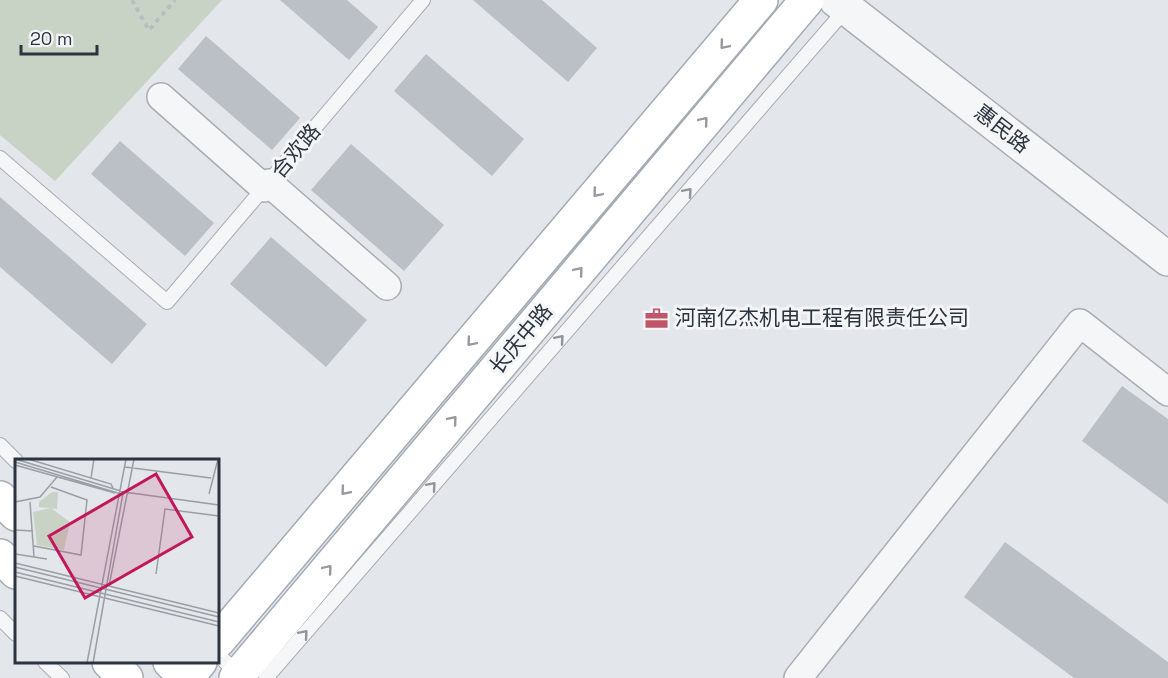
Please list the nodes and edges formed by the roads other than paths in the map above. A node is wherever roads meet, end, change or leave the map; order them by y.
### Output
1 (423, 0) edge
2 (762, 0) edge
3 (801, 2) edge
4 (846, 3) edge
5 (161, 98) dead end
6 (0, 158) edge
7 (267, 185) junction
8 (1168, 259) edge
9 (387, 285) dead end
10 (1168, 392) edge
11 (0, 445) edge
12 (15, 460) edge
13 (0, 498) edge
14 (15, 513) edge
15 (0, 556) edge
16 (15, 571) edge
17 (0, 618) edge
18 (15, 633) edge
19 (219, 640) edge
20 (46, 663) edge
21 (110, 663) edge
22 (171, 663) edge
23 (199, 663) edge
24 (240, 673) edge
25 (62, 678) edge
26 (126, 678) edge
27 (187, 678) edge
28 (798, 678) edge

1 - 7 lane, 合欢路
2 -> 19 main road, 长庆中路
24 -> 3 main road, 长庆中路
4 - 8 street, 惠民路
24 -> 4 lane
5 - 7 street
6 - 7 lane, 合欢路
7 - 9 street
10 - 28 street
11 - 12 lane
13 - 14 main road
15 - 16 main road
17 - 18 lane
20 - 25 lane
21 - 26 main road
22 - 27 main road
23 - 27 main road

